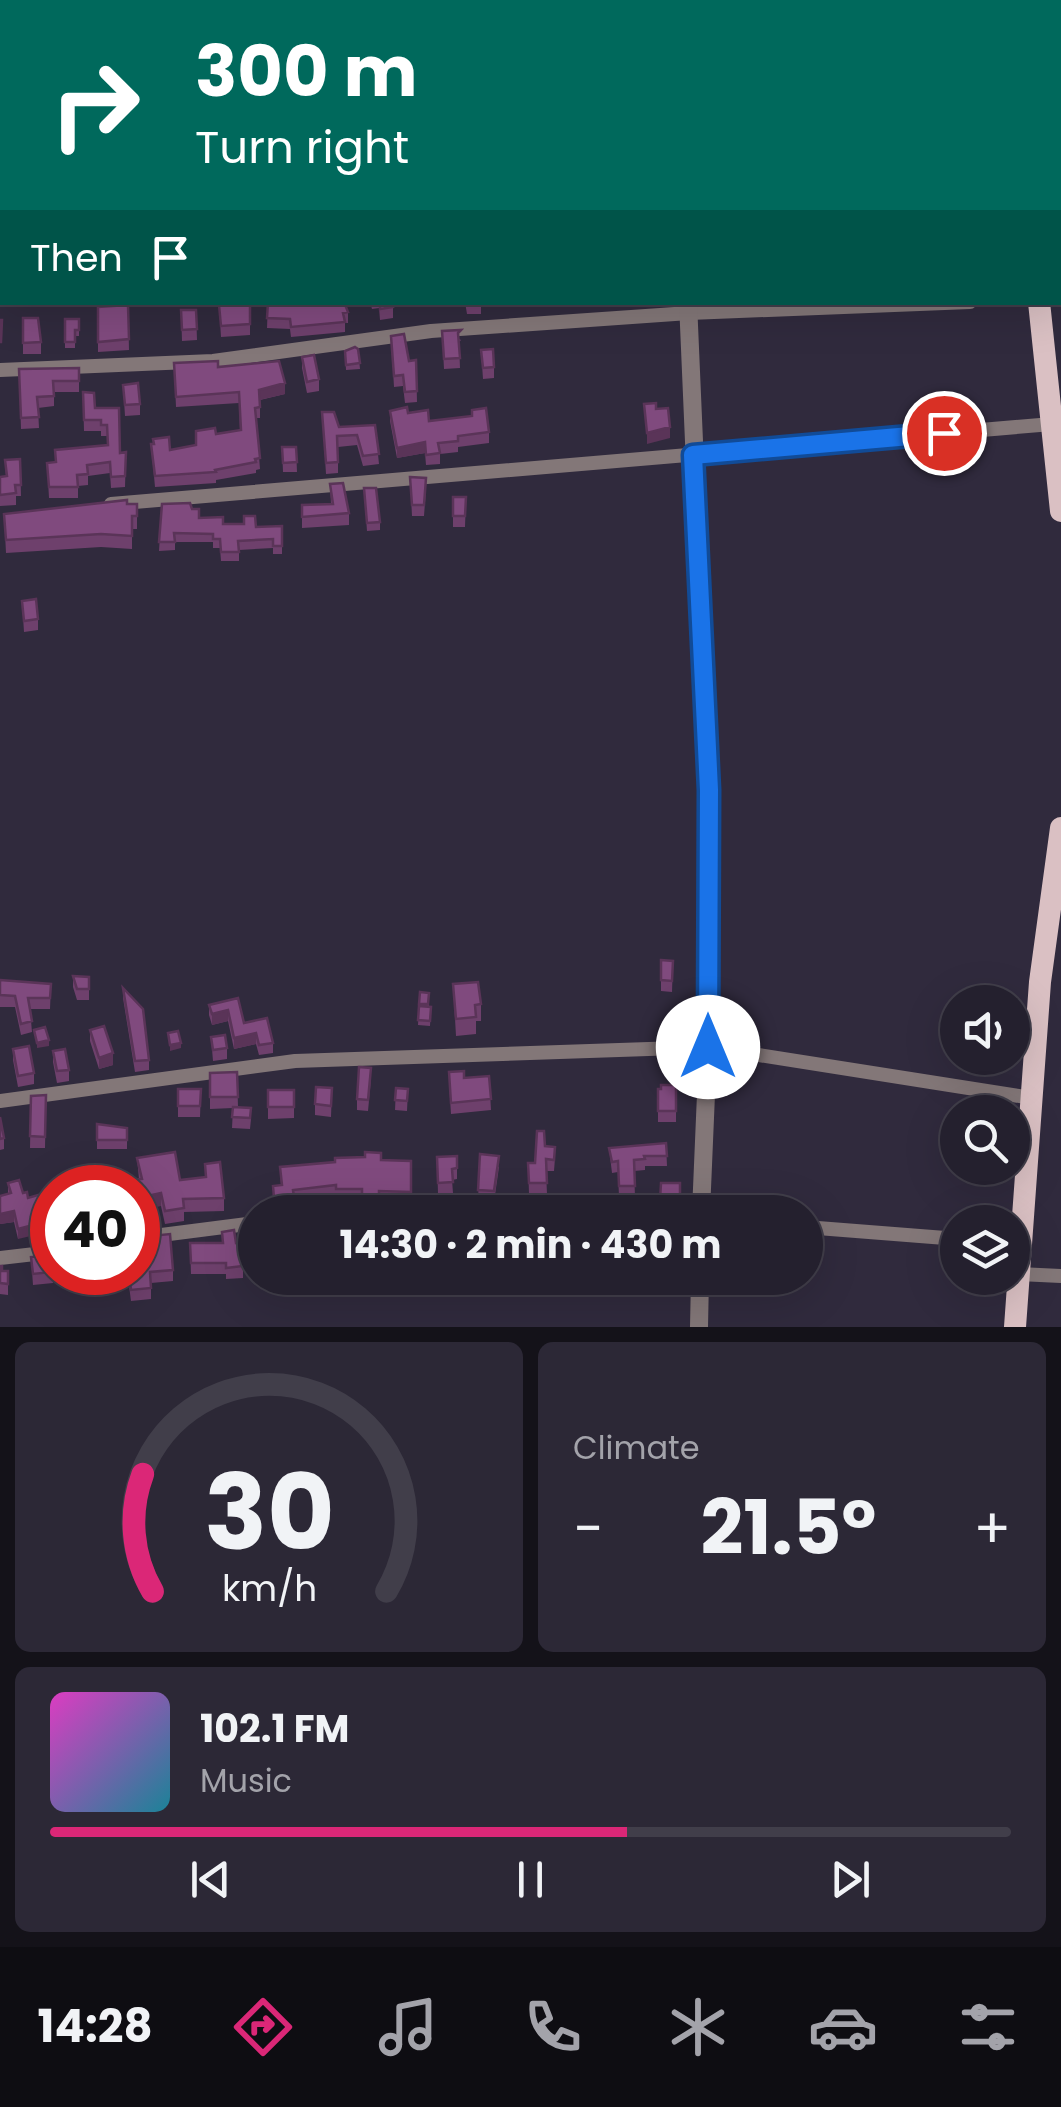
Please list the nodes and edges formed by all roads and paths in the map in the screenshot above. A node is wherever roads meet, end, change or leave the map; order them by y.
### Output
1 (829, 305) edge
2 (1040, 305) edge
3 (688, 308) edge
4 (0, 370) edge
5 (1052, 424) junction
6 (693, 455) junction
7 (88, 506) edge
8 (1061, 511) edge
9 (1061, 828) edge
10 (708, 1047) junction
11 (1032, 1098) junction
12 (0, 1101) edge
13 (702, 1195) edge
14 (1021, 1205) edge
15 (238, 1225) edge
16 (823, 1229) edge
17 (160, 1235) edge
18 (940, 1238) edge
19 (30, 1255) edge
20 (0, 1258) edge
21 (1030, 1275) edge
22 (1061, 1276) edge
23 (700, 1295) edge
24 (1017, 1295) edge
25 (699, 1327) edge
26 (1015, 1327) edge

1 - 3 street
2 - 5 main road
3 - 4 street
3 - 6 street
5 - 6 street
5 - 8 main road
6 - 7 street
6 - 10 street
9 - 11 main road
10 - 11 street
10 - 12 street
10 - 13 street
11 - 14 main road
15 - 17 street
16 - 18 street
19 - 20 street
21 - 22 street
23 - 25 street
24 - 26 main road

